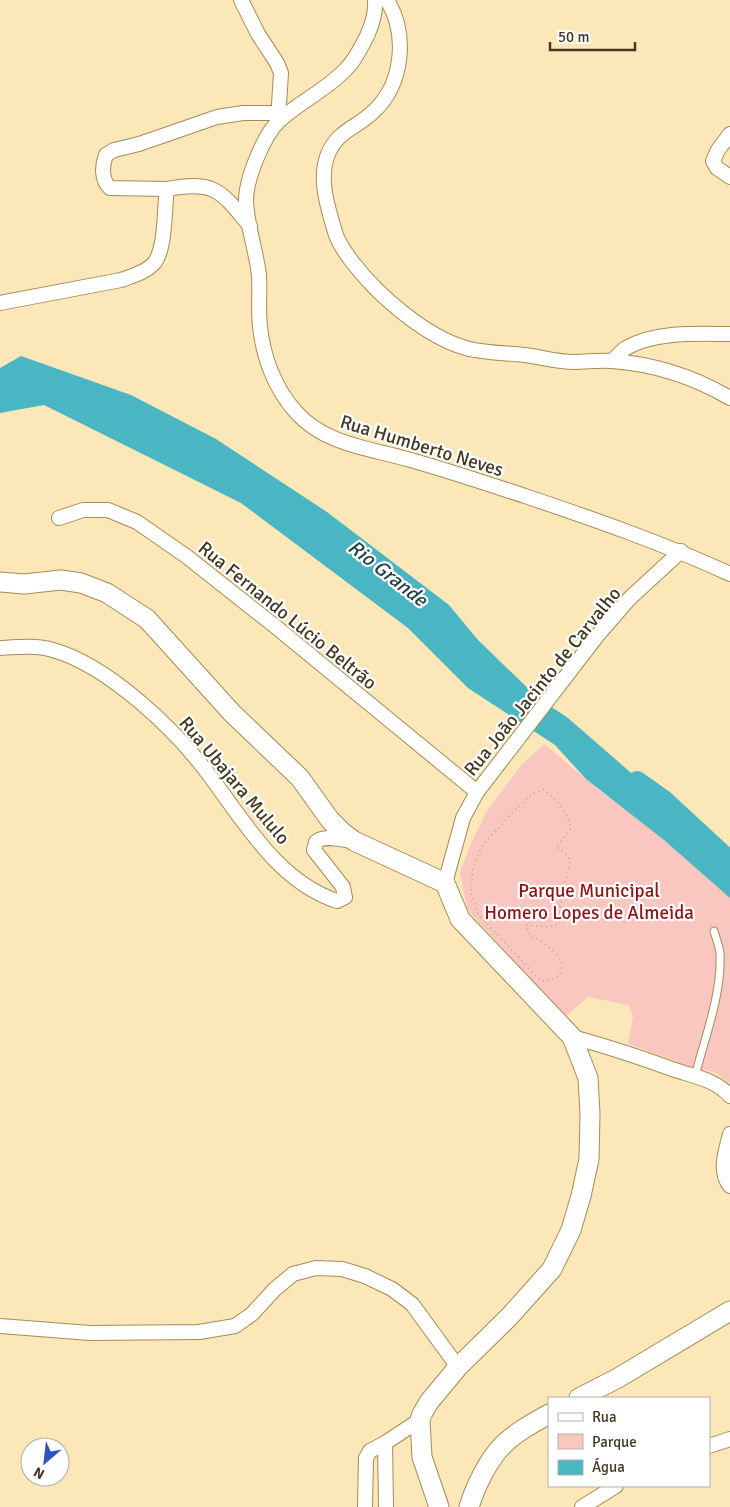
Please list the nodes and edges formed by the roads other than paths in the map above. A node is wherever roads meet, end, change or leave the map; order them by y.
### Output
1 (242, 0) edge
2 (375, 0) edge
3 (387, 0) edge
4 (278, 117) junction
5 (730, 134) edge
6 (730, 177) edge
7 (167, 189) junction
8 (250, 226) junction
9 (0, 304) edge
10 (730, 334) edge
11 (612, 361) junction
12 (730, 398) edge
13 (59, 518) dead end
14 (680, 552) junction
15 (730, 574) edge
16 (0, 582) edge
17 (0, 648) edge
18 (477, 792) junction
19 (354, 841) junction
20 (445, 883) junction
21 (714, 931) dead end
22 (572, 1037) junction
23 (696, 1076) junction
24 (730, 1096) edge
25 (730, 1134) edge
26 (730, 1186) edge
27 (730, 1311) edge
28 (730, 1324) edge
29 (0, 1326) edge
30 (458, 1367) junction
31 (581, 1397) edge
32 (597, 1397) edge
33 (548, 1415) edge
34 (420, 1420) junction
35 (548, 1423) edge
36 (730, 1439) edge
37 (385, 1443) junction
38 (710, 1446) edge
39 (614, 1487) edge
40 (365, 1507) edge
41 (386, 1507) edge
42 (439, 1507) edge
43 (469, 1507) edge
44 (479, 1507) edge
45 (582, 1507) edge

1 - 4 street
2 - 4 street, Rua Humberto Neves
3 - 11 street
4 - 7 street
4 - 8 street, Rua Humberto Neves
5 - 6 street
7 - 8 street
7 - 9 street
8 - 14 street, Rua Humberto Neves
10 - 11 street
11 - 12 street
13 - 18 street, Rua Fernando Lúcio Beltrão
14 - 15 street, Rua Humberto Neves
14 - 18 street, Rua João Jacinto de Carvalho
16 - 19 street
17 - 19 street, Rua Ubajara Mululo
18 - 20 street, Rua João Jacinto de Carvalho
19 - 20 street
20 - 22 street
21 - 23 lane
22 - 23 street
22 - 30 street
23 - 24 street
25 - 26 street
27 - 31 street
28 - 32 street
29 - 30 street
30 - 34 street
33 - 43 street
34 - 37 street
34 - 42 street
35 - 44 street
36 - 38 street
37 - 40 street
37 - 41 street
39 - 45 street

